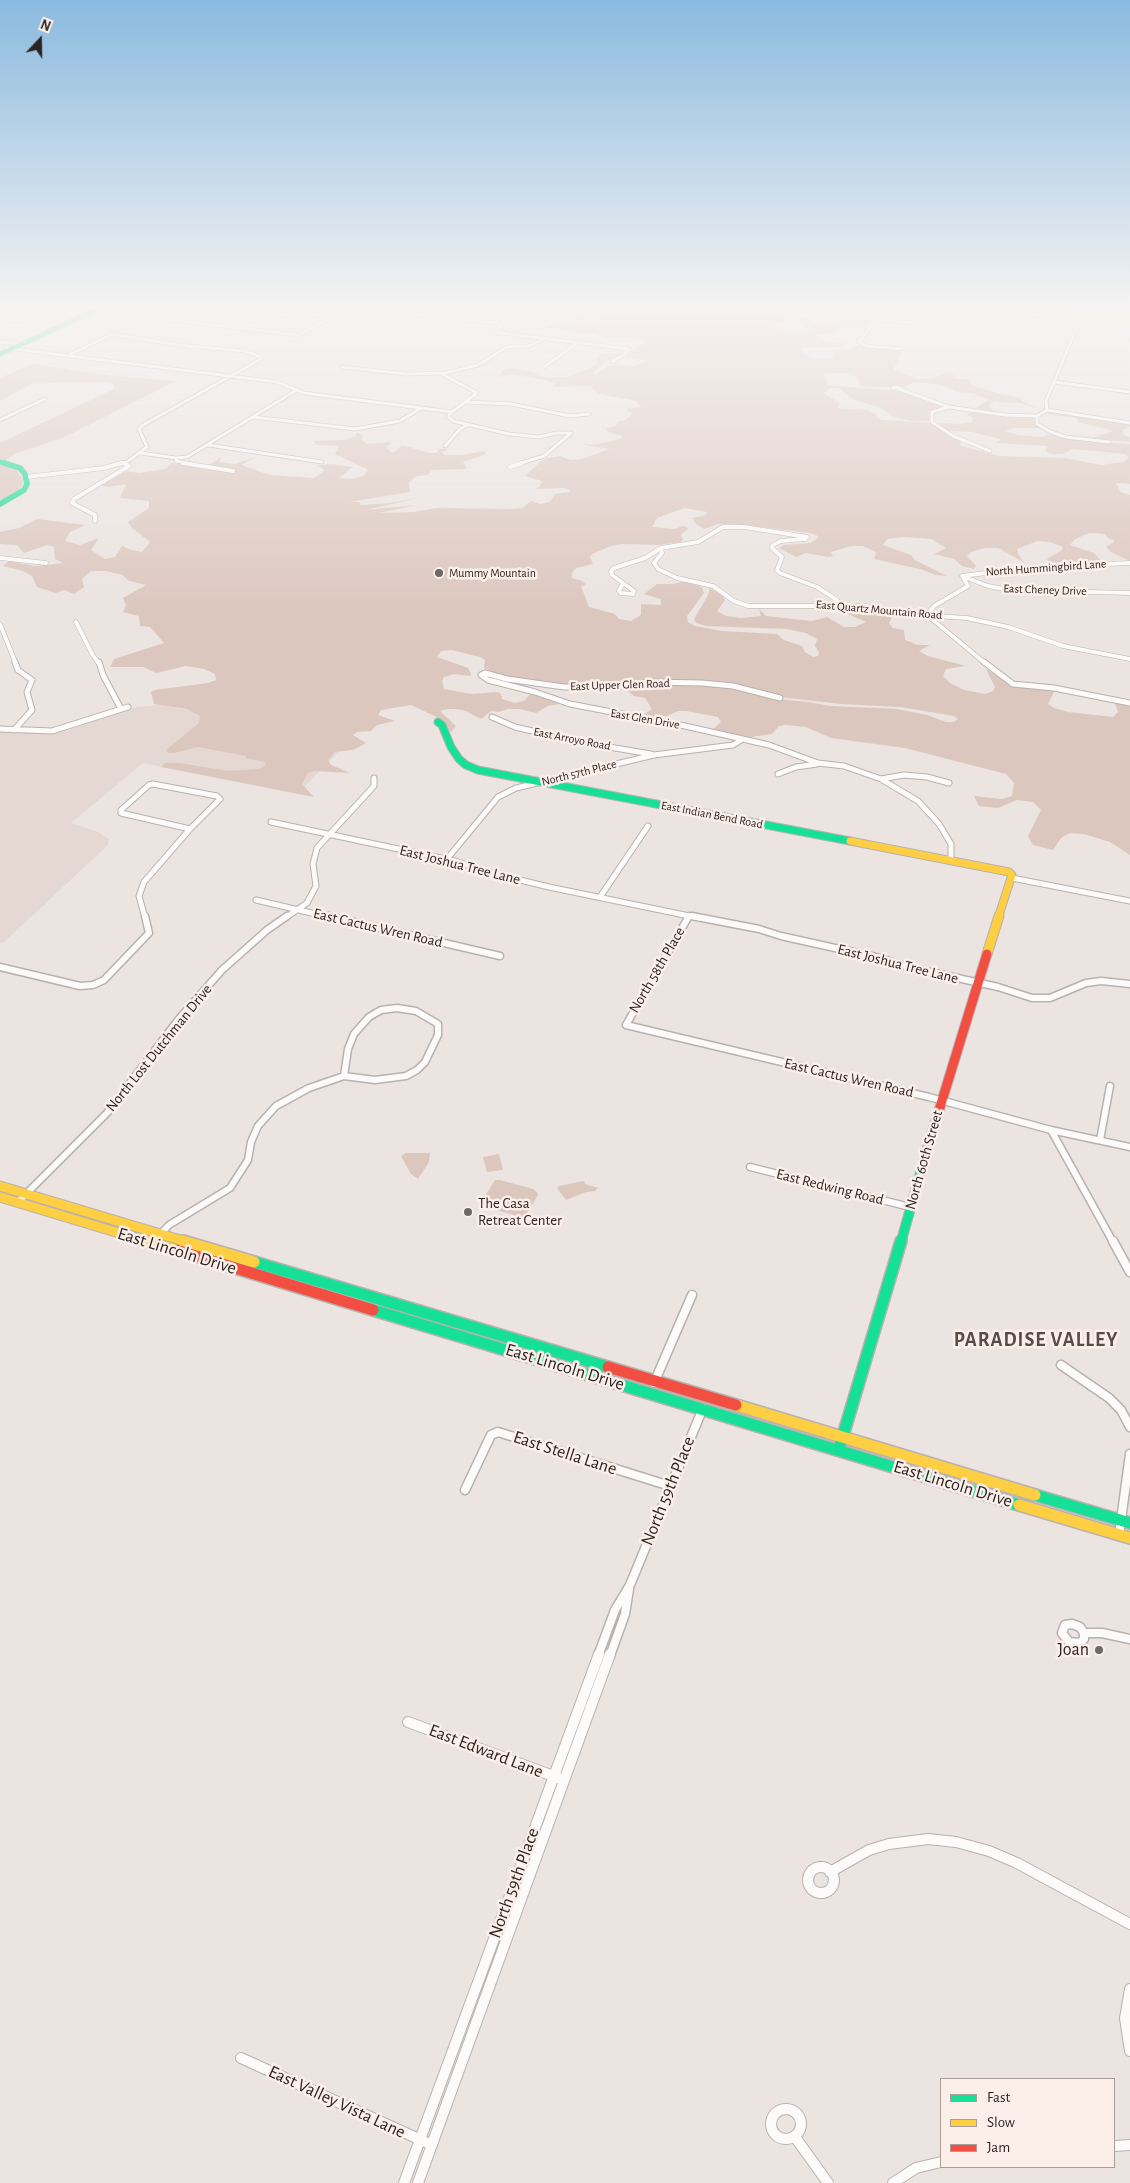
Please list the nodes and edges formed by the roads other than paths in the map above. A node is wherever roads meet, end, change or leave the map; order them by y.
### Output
1 (22, 410) edge
2 (171, 410) edge
3 (265, 410) edge
4 (418, 410) edge
5 (433, 410) edge
6 (456, 410) edge
7 (540, 410) edge
8 (939, 410) edge
9 (968, 410) edge
10 (1047, 410) joint
11 (452, 413) junction
12 (589, 414) dead end
13 (1037, 416) junction
14 (253, 417) junction
15 (0, 420) edge
16 (1130, 423) edge
17 (467, 425) junction
18 (1109, 442) dead end
19 (208, 444) junction
20 (445, 446) dead end
21 (990, 451) dead end
22 (141, 453) junction
23 (176, 458) junction
24 (0, 462) edge
25 (322, 462) dead end
26 (124, 464) junction
27 (510, 467) dead end
28 (234, 471) dead end
29 (26, 477) junction
30 (0, 504) edge
31 (96, 521) dead end
32 (661, 548) junction
33 (0, 558) edge
34 (46, 563) dead end
35 (1130, 563) edge
36 (962, 576) junction
37 (623, 583) dead end
38 (968, 586) junction
39 (988, 586) junction
40 (1130, 593) edge
41 (838, 604) junction
42 (928, 615) junction
43 (76, 622) dead end
44 (0, 624) edge
45 (1130, 659) edge
46 (489, 674) joint
47 (780, 698) dead end
48 (1130, 703) edge
49 (128, 707) dead end
50 (122, 709) junction
51 (492, 717) dead end
52 (438, 722) dead end
53 (0, 729) edge
54 (14, 730) junction
55 (740, 740) junction
56 (654, 754) junction
57 (818, 763) junction
58 (778, 774) dead end
59 (374, 778) dead end
60 (881, 779) junction
61 (540, 782) junction
62 (949, 783) dead end
63 (271, 822) dead end
64 (648, 826) dead end
65 (190, 829) junction
66 (329, 834) junction
67 (447, 859) junction
68 (951, 861) junction
69 (1012, 876) junction
70 (600, 898) junction
71 (256, 900) dead end
72 (1130, 901) edge
73 (299, 910) junction
74 (689, 916) junction
75 (500, 956) dead end
76 (0, 967) edge
77 (978, 983) junction
78 (1130, 984) edge
79 (626, 1025) joint
80 (344, 1076) junction
81 (1110, 1086) dead end
82 (941, 1101) junction
83 (1051, 1130) junction
84 (1100, 1140) junction
85 (1130, 1147) edge
86 (750, 1168) dead end
87 (0, 1186) edge
88 (26, 1194) junction
89 (0, 1197) edge
90 (18, 1202) junction
91 (910, 1207) junction
92 (160, 1234) junction
93 (152, 1243) junction
94 (1130, 1272) edge
95 (692, 1295) dead end
96 (1061, 1365) dead end
97 (655, 1381) junction
98 (650, 1392) junction
99 (707, 1397) junction
100 (703, 1408) junction
101 (1130, 1427) edge
102 (843, 1438) junction
103 (839, 1449) junction
104 (1130, 1454) edge
105 (964, 1474) junction
106 (670, 1486) junction
107 (961, 1487) junction
108 (465, 1490) dead end
109 (1126, 1522) edge
110 (1119, 1534) junction
111 (1130, 1538) edge
112 (630, 1586) junction
113 (1084, 1633) dead end
114 (1130, 1639) edge
115 (408, 1722) dead end
116 (553, 1776) junction
117 (564, 1780) junction
118 (830, 1872) dead end
119 (1130, 1924) edge
120 (1130, 1989) edge
121 (1130, 2051) edge
122 (241, 2058) dead end
123 (795, 2137) dead end
124 (420, 2140) junction
125 (432, 2145) junction
126 (1130, 2145) edge
127 (1115, 2146) edge
128 (940, 2162) edge
129 (404, 2183) edge
130 (418, 2183) edge
131 (828, 2183) edge
132 (893, 2183) edge

1 - 15 street
2 - 22 street
3 - 14 street
4 - 14 street
5 - 11 street
6 - 11 street
7 - 12 street
8 - 21 street
9 - 13 street
10 - 13 street
10 - 16 street
11 - 17 street
13 - 18 street
14 - 19 street
17 - 20 street
17 - 27 street
19 - 23 street
19 - 25 street
22 - 23 street
22 - 26 street
23 - 28 street
24 - 29 main road
26 - 29 street
26 - 31 street
29 - 30 main road
32 - 37 street
32 - 41 street, East Quartz Mountain Road
32 - 41 street
33 - 34 street
35 - 36 street, North Hummingbird Lane
36 - 38 street
36 - 39 street, East Cheney Drive
38 - 39 street
38 - 42 street
39 - 40 street, East Cheney Drive
41 - 42 street, East Quartz Mountain Road
42 - 45 street, East Quartz Mountain Road
42 - 48 street
43 - 50 street
44 - 54 street
46 - 47 street, East Upper Glen Road
46 - 55 street, East Glen Drive
49 - 50 street
50 - 54 street
51 - 56 street, East Arroyo Road
52 - 61 main road, East Indian Bend Road
53 - 54 street
55 - 56 street, North 57th Place
55 - 57 street, East Glen Drive
56 - 61 street, North 57th Place
57 - 58 street, East Glen Drive
57 - 60 street, East Glen Drive
59 - 66 street, North Lost Dutchman Drive
60 - 62 street, East Glen Drive
60 - 68 street
61 - 67 street, North 57th Place
61 - 68 main road, East Indian Bend Road
63 - 66 street, East Joshua Tree Lane
64 - 70 street
65 - 65 street
65 - 76 street
66 - 67 street, East Joshua Tree Lane
66 - 73 street, North Lost Dutchman Drive
67 - 70 street, East Joshua Tree Lane
68 - 69 main road, East Indian Bend Road
69 - 72 street, East Indian Bend Road
69 - 77 main road, North 60th Street
70 - 74 street, East Joshua Tree Lane
71 - 73 street, East Cactus Wren Road
73 - 75 street, East Cactus Wren Road
73 - 88 street, North Lost Dutchman Drive
74 - 77 street, East Joshua Tree Lane
74 - 79 street, North 58th Place
77 - 78 street, East Joshua Tree Lane
77 - 82 main road, North 60th Street
79 - 82 street, East Cactus Wren Road
80 - 80 street
80 - 92 street
81 - 84 street
82 - 83 street, East Cactus Wren Road
82 - 91 main road, North 60th Street
83 - 84 street, East Cactus Wren Road
83 - 94 street
84 - 85 street, East Cactus Wren Road
86 - 91 street, East Redwing Road
87 - 88 main road, East Lincoln Drive
88 - 90 street, North Lost Dutchman Drive
88 - 92 main road, East Lincoln Drive
89 - 90 main road, East Lincoln Drive
90 - 93 main road, East Lincoln Drive
91 - 102 main road, North 60th Street
92 - 93 street
92 - 97 main road, East Lincoln Drive
93 - 98 main road, East Lincoln Drive
95 - 97 street
96 - 101 street
97 - 98 street
97 - 99 main road, East Lincoln Drive
98 - 100 main road, East Lincoln Drive
99 - 100 street, North 59th Place
99 - 102 main road, East Lincoln Drive
100 - 103 main road, East Lincoln Drive
100 - 106 street, North 59th Place
102 - 103 main road, North 60th Street
102 - 105 main road, East Lincoln Drive
103 - 107 main road, East Lincoln Drive
104 - 109 street
105 - 107 main road
105 - 109 main road, East Lincoln Drive
106 - 108 street, East Stella Lane
106 - 112 street, North 59th Place
107 - 110 main road, East Lincoln Drive
109 - 110 street
110 - 111 main road, East Lincoln Drive
112 - 116 street, North 59th Place
112 - 117 street, North 59th Place
113 - 114 street
115 - 116 street, East Edward Lane
116 - 117 street, East Edward Lane
116 - 124 street, North 59th Place
117 - 125 street, North 59th Place
118 - 119 street
120 - 121 street
122 - 124 street, East Valley Vista Lane
123 - 131 street
124 - 125 street, East Valley Vista Lane
124 - 129 street, North 59th Place
125 - 130 street, North 59th Place
126 - 127 street
128 - 132 street

